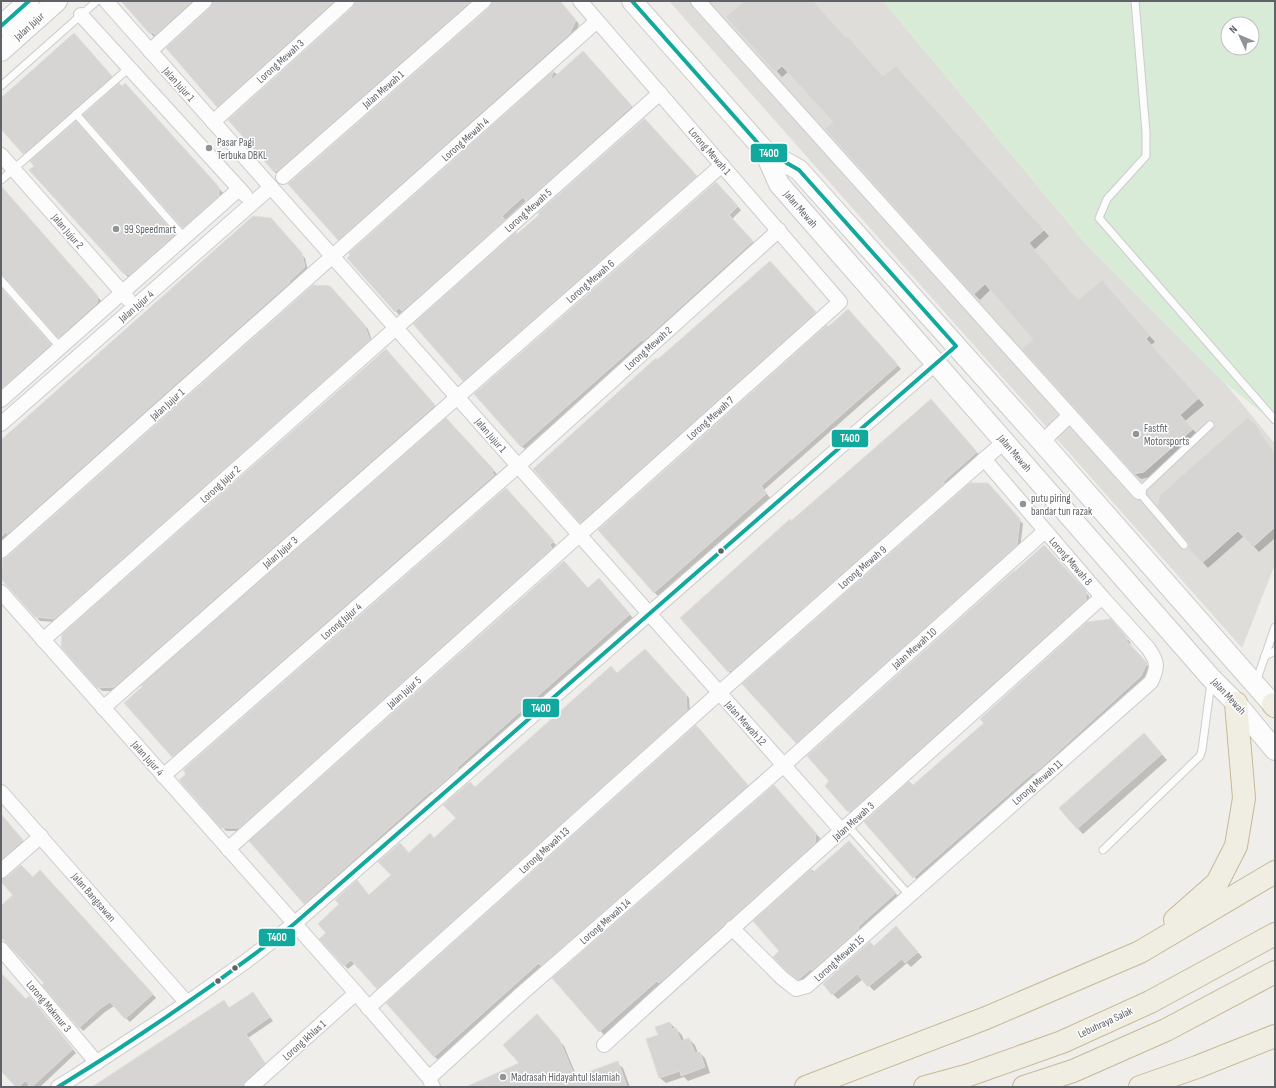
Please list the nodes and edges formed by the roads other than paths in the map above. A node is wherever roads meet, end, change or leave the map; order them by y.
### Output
1 (28, 1) edge
2 (57, 1) edge
3 (97, 1) edge
4 (106, 1) edge
5 (205, 1) edge
6 (348, 1) edge
7 (484, 1) edge
8 (580, 1) edge
9 (632, 1) edge
10 (698, 1) edge
11 (1135, 1) edge
12 (81, 15) junction
13 (598, 21) junction
14 (1, 26) edge
15 (1, 51) edge
16 (150, 51) junction
17 (129, 68) junction
18 (1, 86) edge
19 (660, 92) junction
20 (76, 114) junction
21 (213, 122) junction
22 (764, 150) junction
23 (1, 155) edge
24 (722, 165) junction
25 (14, 169) junction
26 (283, 177) dead end
27 (1, 180) edge
28 (271, 187) junction
29 (239, 189) junction
30 (252, 203) junction
31 (779, 230) junction
32 (184, 237) junction
33 (332, 256) junction
34 (1, 280) edge
35 (122, 292) junction
36 (840, 302) joint
37 (135, 307) junction
38 (396, 328) junction
39 (956, 346) junction
40 (60, 347) junction
41 (936, 363) junction
42 (457, 397) junction
43 (1, 400) edge
44 (1070, 415) junction
45 (3, 417) edge
46 (1275, 420) edge
47 (1210, 425) dead end
48 (1005, 441) junction
49 (1042, 442) junction
50 (984, 459) junction
51 (518, 466) junction
52 (1139, 492) junction
53 (1045, 531) junction
54 (579, 535) junction
55 (1184, 546) dead end
56 (1, 551) edge
57 (1, 592) edge
58 (1102, 597) junction
59 (649, 614) junction
60 (1275, 627) edge
61 (43, 640) junction
62 (1275, 651) edge
63 (1265, 656) junction
64 (1157, 664) joint
65 (1211, 678) junction
66 (1255, 685) junction
67 (719, 693) junction
68 (1236, 703) junction
69 (1274, 706) edge
70 (103, 708) junction
71 (1275, 750) edge
72 (784, 766) junction
73 (163, 776) junction
74 (1, 792) edge
75 (845, 828) junction
76 (41, 836) junction
77 (228, 849) junction
78 (1103, 850) dead end
79 (1, 871) edge
80 (1275, 872) edge
81 (910, 895) junction
82 (294, 924) junction
83 (732, 928) junction
84 (1275, 934) edge
85 (1, 949) edge
86 (1140, 952) junction
87 (1275, 972) edge
88 (356, 993) junction
89 (187, 1003) junction
90 (368, 1008) junction
91 (1272, 1036) edge
92 (604, 1045) dead end
93 (97, 1063) junction
94 (431, 1083) edge
95 (58, 1087) edge
96 (251, 1087) edge
97 (806, 1087) edge
98 (925, 1087) edge
99 (1024, 1087) edge
100 (1140, 1087) edge

1 - 14 street, Jalan Jujur
2 - 15 street, Jalan Jujur
3 - 12 lane
4 - 16 street, Jalan Jujur 1
5 - 16 street
6 - 21 street, Lorong Mewah 3
7 - 26 street, Jalan Mewah 1
8 - 13 street, Lorong Mewah 1
9 - 22 street, Jalan Mewah
10 - 44 street
11 - 46 lane
12 - 17 street
12 - 18 lane
13 - 19 street, Lorong Mewah 1
13 - 33 street, Lorong Mewah 4
16 - 21 street, Jalan Jujur 1
17 - 20 lane
17 - 29 street
19 - 24 street, Lorong Mewah 1
19 - 38 street, Lorong Mewah 5
20 - 25 lane
20 - 32 lane
21 - 28 street, Jalan Jujur 1
22 - 39 street, Jalan Mewah
22 - 41 street, Jalan Mewah
23 - 25 street, Jalan Jujur 2
24 - 31 street, Lorong Mewah 1
24 - 42 street, Lorong Mewah 6
25 - 27 lane
25 - 35 street, Jalan Jujur 2
28 - 30 street, Jalan Jujur 4
28 - 33 street, Jalan Jujur 1
29 - 30 street
29 - 32 street
30 - 37 street, Jalan Jujur 4
31 - 36 street, Lorong Mewah 1
31 - 51 street, Lorong Mewah 2
32 - 35 street
33 - 38 street, Jalan Jujur 1
33 - 56 street, Jalan Jujur 1
34 - 40 lane
35 - 37 street, Jalan Jujur 2
35 - 40 street
36 - 54 street, Lorong Mewah 7
37 - 45 street, Jalan Jujur 4
38 - 42 street, Jalan Jujur 1
38 - 61 street, Lorong Jujur 2
39 - 41 street
39 - 49 street, Jalan Mewah
40 - 43 street
41 - 48 street, Jalan Mewah
41 - 59 street
42 - 51 street, Jalan Jujur 1
42 - 70 street, Jalan Jujur 3
44 - 49 street
44 - 52 street
47 - 52 lane
48 - 50 street, Lorong Mewah 9
48 - 65 street, Jalan Mewah
49 - 66 street, Jalan Mewah
50 - 53 street, Lorong Mewah 8
50 - 67 street, Lorong Mewah 9
51 - 54 street, Jalan Jujur 1
51 - 73 street, Lorong Jujur 4
52 - 55 lane
53 - 58 street, Lorong Mewah 8
53 - 72 street, Jalan Mewah 10
54 - 59 street, Jalan Jujur 1
54 - 77 street, Jalan Jujur 5
57 - 61 street, Jalan Jujur 4
58 - 64 street, Lorong Mewah 8
58 - 75 street, Jalan Mewah 3
59 - 67 street, Jalan Mewah 12
59 - 82 street
60 - 63 lane
61 - 70 street, Jalan Jujur 4
62 - 63 lane
63 - 66 lane
64 - 81 street, Lorong Mewah 11
65 - 68 street, Jalan Mewah
65 - 78 lane
66 - 69 street, Jalan Mewah
67 - 72 street, Jalan Mewah 12
67 - 90 street, Lorong Mewah 13
68 - 71 street, Jalan Mewah
68 - 86 highway
70 - 73 street, Jalan Jujur 4
72 - 75 street, Jalan Mewah 12
72 - 94 street, Lorong Mewah 14
73 - 77 street, Jalan Jujur 4
74 - 76 street, Jalan Bangsawan
75 - 81 lane
75 - 83 street, Jalan Mewah 3
76 - 79 street
76 - 89 street, Jalan Bangsawan
77 - 82 street, Jalan Jujur 4
80 - 86 highway
81 - 83 street, Lorong Mewah 15
82 - 88 street, Lorong Mewah 14
82 - 89 street
83 - 92 street, Jalan Mewah 3
84 - 98 highway, Lebuhraya Salak
85 - 93 street, Lorong Makmur 3
86 - 97 highway
87 - 99 highway
88 - 90 street, Lorong Mewah 14
88 - 96 street, Lorong Ikhlas 1
89 - 93 street
90 - 94 street, Lorong Mewah 14
91 - 100 highway
93 - 95 street

